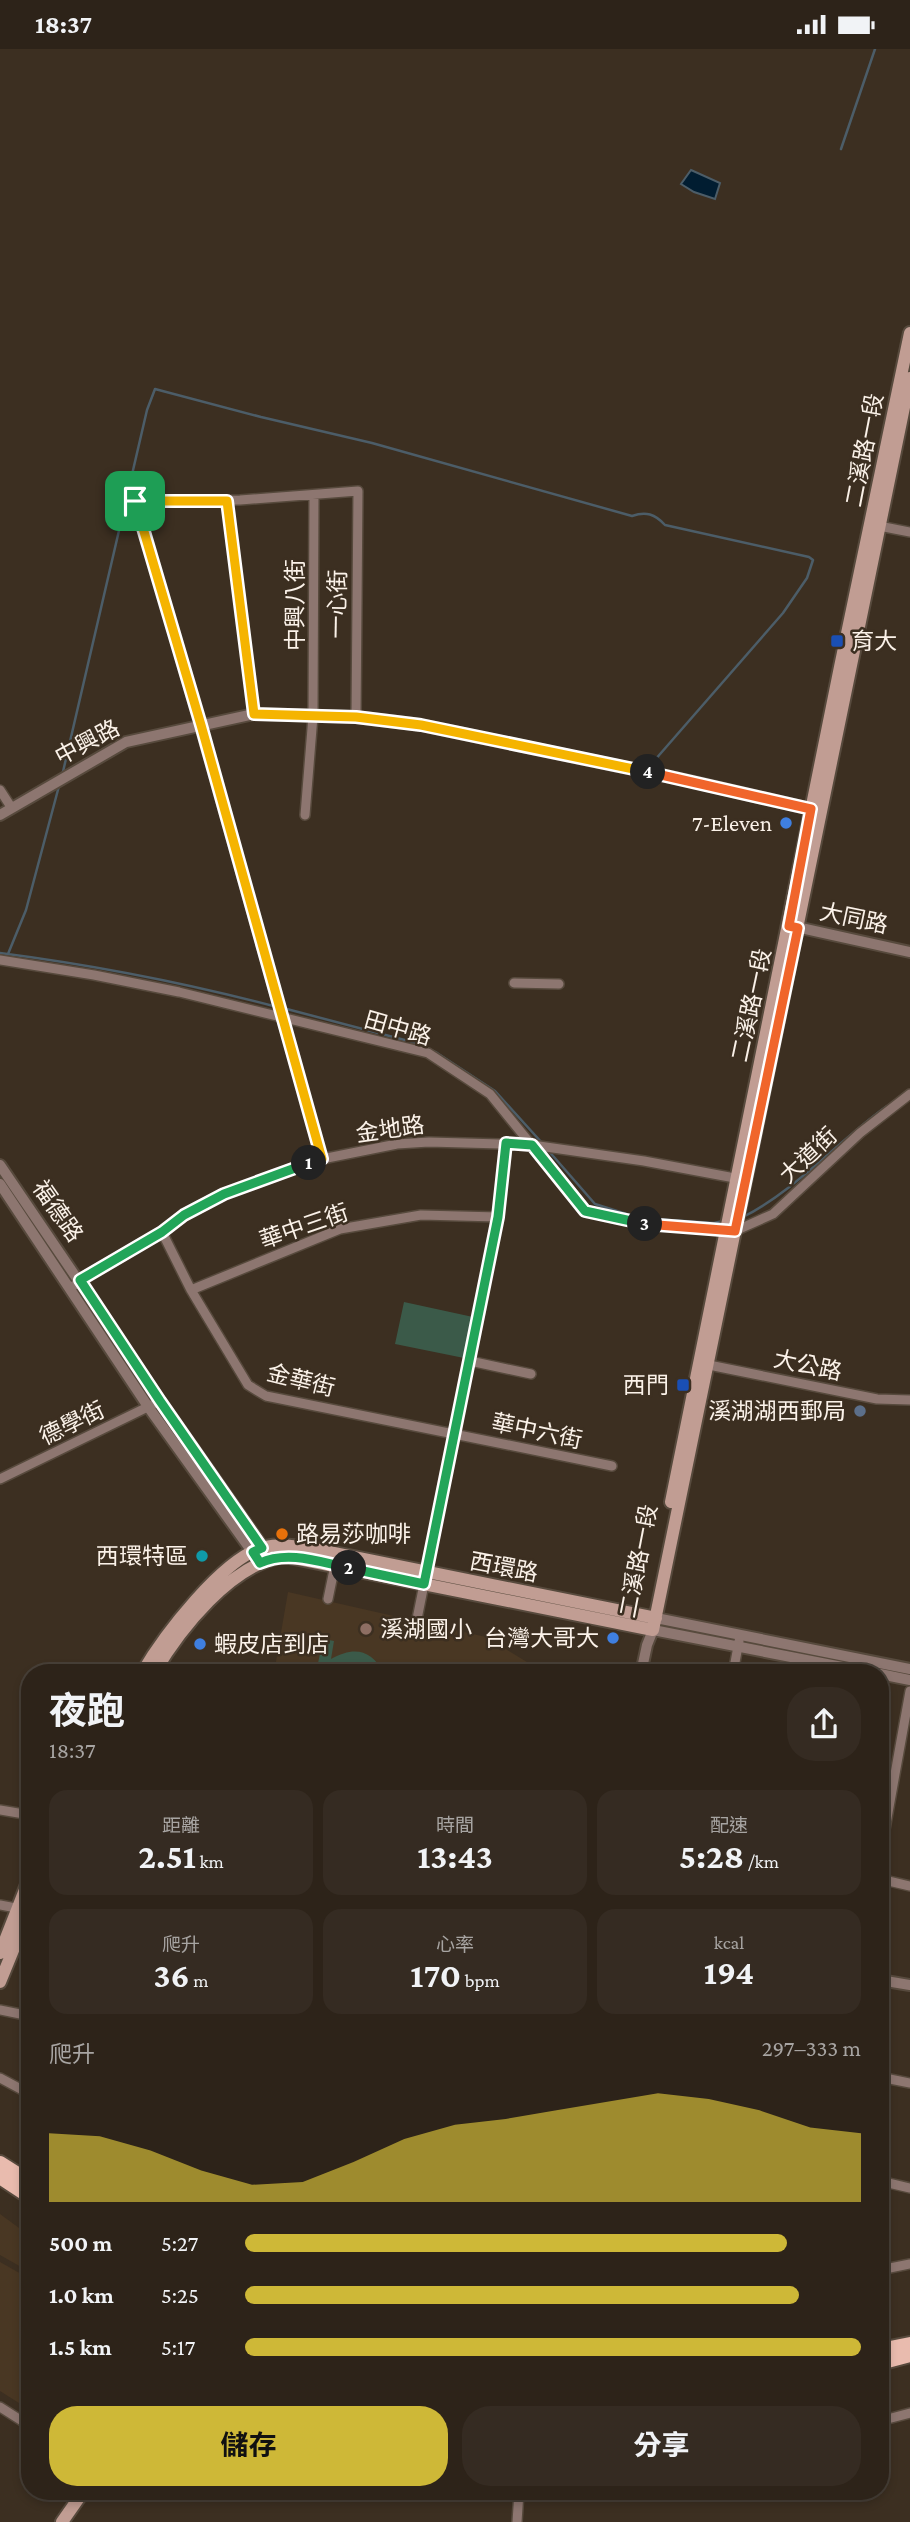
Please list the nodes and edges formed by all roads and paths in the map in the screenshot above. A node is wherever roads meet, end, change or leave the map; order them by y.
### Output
1 (910, 333) edge
2 (907, 377) edge
3 (314, 495) junction
4 (227, 501) junction
5 (875, 525) junction
6 (910, 532) edge
7 (254, 714) junction
8 (313, 716) junction
9 (356, 717) junction
10 (201, 725) junction
11 (0, 790) edge
12 (11, 807) junction
13 (816, 810) junction
14 (0, 815) edge
15 (305, 815) dead end
16 (793, 927) junction
17 (910, 952) edge
18 (0, 960) edge
19 (514, 983) dead end
20 (559, 984) dead end
21 (281, 1017) junction
22 (910, 1094) edge
23 (506, 1143) junction
24 (532, 1145) junction
25 (322, 1159) junction
26 (0, 1165) edge
27 (741, 1179) junction
28 (0, 1184) edge
29 (498, 1217) junction
30 (732, 1223) junction
31 (162, 1232) junction
32 (75, 1284) junction
33 (191, 1290) junction
34 (470, 1360) junction
35 (703, 1364) junction
36 (531, 1374) dead end
37 (910, 1400) edge
38 (160, 1401) junction
39 (149, 1408) junction
40 (454, 1433) junction
41 (612, 1466) dead end
42 (0, 1479) edge
43 (262, 1555) junction
44 (335, 1565) junction
45 (426, 1578) junction
46 (328, 1599) dead end
47 (417, 1619) dead end
48 (650, 1623) junction
49 (739, 1641) junction
50 (827, 1663) edge
51 (147, 1664) edge
52 (161, 1664) edge
53 (643, 1664) edge
54 (735, 1664) edge
55 (889, 1667) edge
56 (910, 1669) edge
57 (889, 1676) edge
58 (910, 1680) edge
59 (910, 1691) edge
60 (889, 1807) edge
61 (0, 1810) edge
62 (21, 1814) edge
63 (889, 1881) edge
64 (910, 1886) edge
65 (0, 1905) edge
66 (21, 1909) edge
67 (21, 1918) edge
68 (21, 1924) edge
69 (0, 1953) edge
70 (0, 1982) edge
71 (889, 1982) edge
72 (910, 1985) edge
73 (0, 2010) edge
74 (21, 2014) edge
75 (0, 2078) edge
76 (889, 2079) edge
77 (910, 2083) edge
78 (21, 2089) edge
79 (0, 2163) edge
80 (21, 2176) edge
81 (0, 2177) edge
82 (889, 2183) edge
83 (910, 2187) edge
84 (21, 2191) edge
85 (910, 2265) edge
86 (889, 2268) edge
87 (910, 2344) edge
88 (889, 2348) edge
89 (910, 2355) edge
90 (889, 2361) edge
91 (0, 2407) edge
92 (910, 2413) edge
93 (889, 2419) edge
94 (21, 2420) edge
95 (77, 2500) edge
96 (518, 2500) edge
97 (62, 2522) edge
98 (517, 2522) edge

1 - 2 main road, 二溪路一段
2 - 5 main road, 二溪路一段
3 - 4 street
3 - 8 street, 中興八街
3 - 9 street, 一心街
4 - 7 street
4 - 10 street
5 - 6 street
5 - 13 main road, 二溪路一段
7 - 8 street, 中興路
7 - 10 street, 中興路
8 - 9 street, 中興路
8 - 15 street, 中興八街
9 - 13 street, 中興路
10 - 12 street, 中興路
10 - 21 street
11 - 12 street
12 - 14 street, 中興路
13 - 16 main road, 二溪路一段
16 - 17 street, 大同路
16 - 27 main road, 二溪路一段
18 - 21 street, 田中路
19 - 20 street
21 - 24 street, 田中路
21 - 25 street
22 - 30 street, 大道街
23 - 24 street, 金地路
23 - 25 street, 金地路
23 - 29 street
24 - 27 street, 金地路
24 - 30 street, 田中路
25 - 31 street, 金地路
26 - 32 street, 福德路
27 - 30 main road, 二溪路一段
28 - 32 street, 福德路
29 - 33 street, 華中三街
29 - 34 street
30 - 35 main road, 二溪路一段
31 - 32 street, 金地路
31 - 33 street
32 - 38 street, 福德路
32 - 39 street, 福德路
33 - 40 street, 金華街
34 - 36 street
34 - 40 street
35 - 37 street, 大公路
35 - 48 main road, 二溪路一段
38 - 39 street, 德學街
38 - 43 street, 福德路
39 - 42 street, 德學街
39 - 43 street, 福德路
40 - 41 street, 華中六街
40 - 45 street
43 - 44 main road, 西環路
43 - 45 main road, 西環路
43 - 51 main road
43 - 52 main road
44 - 45 main road, 西環路
44 - 46 street
45 - 47 street
45 - 48 main road, 西環路
48 - 49 street, 西環路
48 - 53 street, 二溪路一段
49 - 50 street, 西環路
49 - 54 street
55 - 56 street, 西環路
57 - 58 street
59 - 60 street
61 - 62 street
63 - 64 street
65 - 66 street
67 - 69 main road
68 - 70 main road
71 - 72 street
73 - 74 street
75 - 78 street
76 - 77 street
79 - 80 main road
81 - 84 main road
82 - 83 street
85 - 86 street
87 - 88 main road
89 - 90 main road
91 - 94 street
92 - 93 street
95 - 97 main road
96 - 98 street

